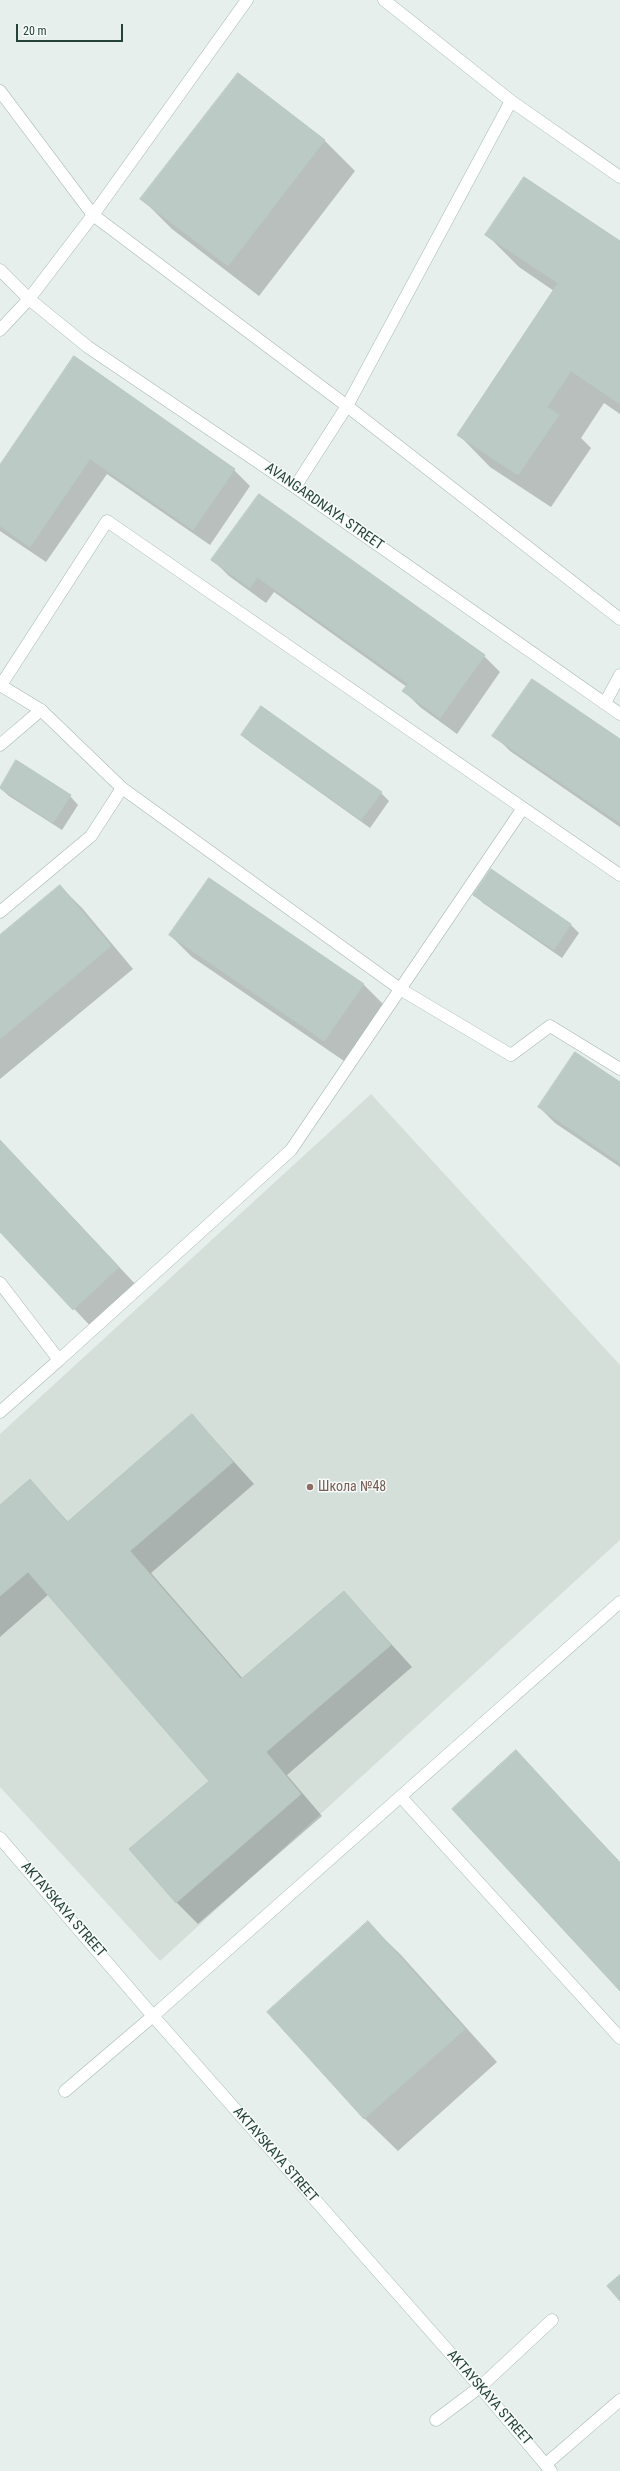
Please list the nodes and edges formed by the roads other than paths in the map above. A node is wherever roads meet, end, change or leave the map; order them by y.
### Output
1 (247, 0) edge
2 (384, 0) edge
3 (0, 91) edge
4 (511, 101) junction
5 (620, 177) edge
6 (93, 215) junction
7 (0, 270) edge
8 (29, 300) junction
9 (0, 330) edge
10 (347, 406) junction
11 (295, 486) junction
12 (620, 619) edge
13 (620, 675) edge
14 (0, 685) edge
15 (605, 703) junction
16 (41, 710) junction
17 (620, 714) edge
18 (0, 745) edge
19 (122, 788) junction
20 (523, 808) junction
21 (620, 875) edge
22 (0, 912) edge
23 (400, 989) junction
24 (620, 1070) edge
25 (0, 1283) edge
26 (59, 1360) junction
27 (0, 1412) edge
28 (620, 1602) edge
29 (401, 1797) junction
30 (0, 1838) edge
31 (153, 2016) junction
32 (620, 2038) edge
33 (65, 2090) dead end
34 (552, 2320) dead end
35 (480, 2387) junction
36 (620, 2400) edge
37 (436, 2420) dead end
38 (548, 2468) edge

1 - 6 street
2 - 4 street
3 - 6 street
4 - 5 street
4 - 10 street
6 - 8 street
6 - 10 street
7 - 8 street, AVANGARDNAYA STREET
8 - 9 street
8 - 11 street, AVANGARDNAYA STREET
10 - 11 street
10 - 12 street
11 - 15 street, AVANGARDNAYA STREET
13 - 15 street
14 - 16 street
14 - 20 street
15 - 17 street, AVANGARDNAYA STREET
16 - 18 street
16 - 19 street
19 - 22 street
19 - 23 street
20 - 21 street
20 - 23 street
23 - 24 street
23 - 26 street
25 - 26 street
26 - 27 street
28 - 29 street
29 - 31 street
29 - 32 street
30 - 31 street, AKTAYSKAYA STREET
31 - 33 street
31 - 35 street, AKTAYSKAYA STREET
34 - 35 street
35 - 37 street
35 - 38 street, AKTAYSKAYA STREET
36 - 38 street

